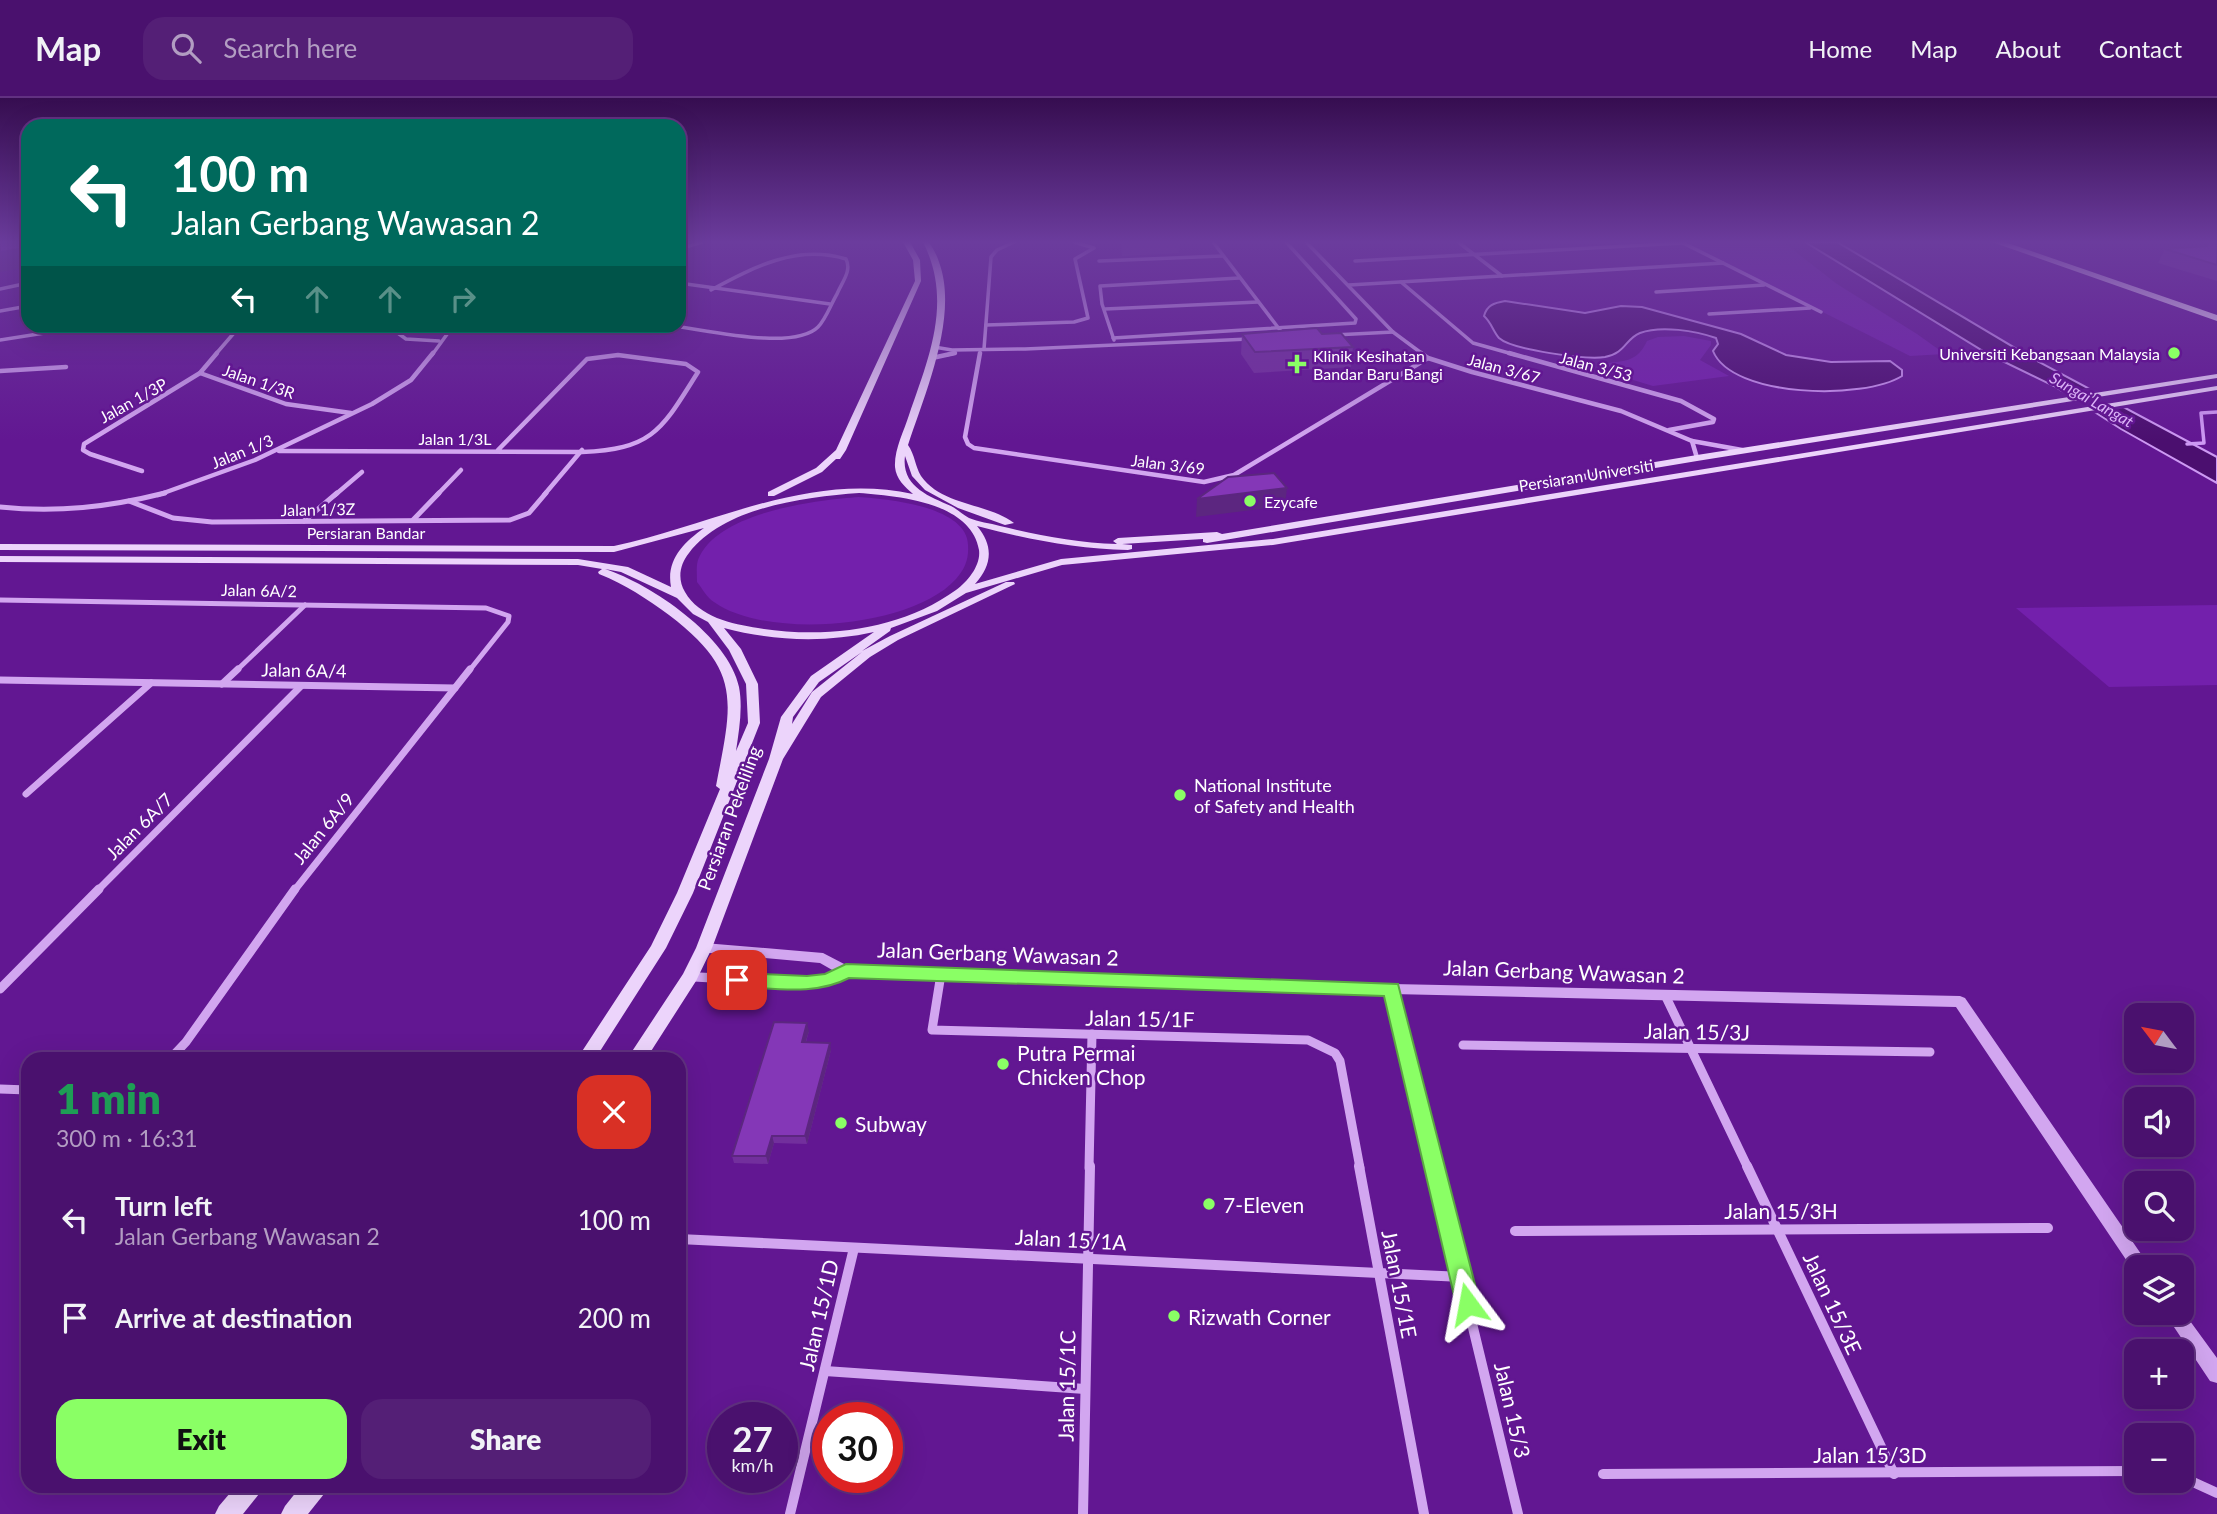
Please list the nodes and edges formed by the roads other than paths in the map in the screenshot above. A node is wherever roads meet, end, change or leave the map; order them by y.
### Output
1 (18, 308) edge
2 (828, 308) edge
3 (906, 308) edge
4 (941, 308) edge
5 (987, 308) edge
6 (1086, 308) edge
7 (1125, 308) edge
8 (1263, 308) edge
9 (1346, 308) edge
10 (1371, 308) edge
11 (1430, 308) edge
12 (1811, 308) edge
13 (1812, 308) edge
14 (2188, 308) edge
15 (1105, 309) joint
16 (0, 312) edge
17 (1822, 312) dead end
18 (1709, 314) dead end
19 (2217, 318) edge
20 (986, 325) junction
21 (686, 327) edge
22 (1279, 329) junction
23 (1393, 332) junction
24 (44, 333) edge
25 (234, 333) edge
26 (398, 333) edge
27 (446, 333) edge
28 (1325, 335) edge
29 (1284, 337) edge
30 (1113, 338) junction
31 (1259, 338) edge
32 (0, 340) edge
33 (439, 341) junction
34 (1115, 345) junction
35 (934, 347) junction
36 (982, 351) junction
37 (932, 358) junction
38 (1427, 358) junction
39 (66, 367) dead end
40 (0, 371) edge
41 (200, 373) junction
42 (2212, 377) edge
43 (2217, 387) edge
44 (351, 414) junction
45 (1668, 430) junction
46 (1692, 441) junction
47 (904, 446) junction
48 (498, 450) junction
49 (582, 450) junction
50 (841, 450) junction
51 (1742, 450) junction
52 (279, 451) junction
53 (1697, 458) junction
54 (461, 470) dead end
55 (142, 471) dead end
56 (362, 472) dead end
57 (786, 498) junction
58 (926, 499) junction
59 (129, 501) junction
60 (0, 507) edge
61 (728, 518) junction
62 (412, 520) junction
63 (971, 521) junction
64 (303, 522) junction
65 (1272, 536) junction
66 (0, 547) edge
67 (510, 555) junction
68 (0, 559) edge
69 (961, 592) junction
70 (681, 596) junction
71 (0, 600) edge
72 (305, 605) junction
73 (712, 620) junction
74 (508, 622) joint
75 (896, 623) junction
76 (2, 681) edge
77 (152, 683) junction
78 (221, 684) junction
79 (301, 685) junction
80 (455, 688) junction
81 (776, 759) junction
82 (26, 794) dead end
83 (719, 808) junction
84 (704, 948) junction
85 (846, 971) junction
86 (941, 974) junction
87 (690, 978) junction
88 (0, 989) edge
89 (1392, 989) junction
90 (1666, 997) junction
91 (1092, 1034) junction
92 (1463, 1045) dead end
93 (1691, 1048) junction
94 (177, 1052) edge
95 (590, 1052) edge
96 (641, 1052) edge
97 (1930, 1052) dead end
98 (1340, 1061) joint
99 (0, 1088) edge
100 (21, 1090) edge
101 (2048, 1228) dead end
102 (1777, 1229) junction
103 (1515, 1231) dead end
104 (686, 1239) edge
105 (854, 1248) junction
106 (2133, 1255) edge
107 (1087, 1259) junction
108 (1379, 1273) junction
109 (1462, 1277) junction
110 (2183, 1325) edge
111 (825, 1371) junction
112 (2217, 1374) edge
113 (1085, 1389) junction
114 (2124, 1471) edge
115 (1603, 1474) dead end
116 (1894, 1474) junction
117 (2194, 1483) edge
118 (245, 1493) edge
119 (310, 1493) edge
120 (2217, 1493) edge
121 (227, 1514) edge
122 (293, 1514) edge
123 (790, 1514) edge
124 (1083, 1514) edge
125 (1424, 1514) edge
126 (1518, 1514) edge

1 - 16 street
2 - 21 street
3 - 50 main road
4 - 35 main road
5 - 20 street, Jalan 3/69
6 - 20 street
7 - 15 street
8 - 22 street
9 - 22 street
10 - 23 street, Jalan 3/67
11 - 45 street, Jalan 3/53
12 - 18 street
13 - 17 street
14 - 19 main road
15 - 30 street
20 - 36 street, Jalan 3/69
22 - 29 street
22 - 30 street
23 - 28 street
23 - 38 street, Jalan 3/67
24 - 32 street
25 - 41 street, Jalan 1/3P
26 - 33 street
27 - 33 street, Jalan 1/3
30 - 34 street
31 - 34 street
33 - 44 street, Jalan 1/3
34 - 36 street
35 - 36 street
35 - 37 main road
36 - 37 street
36 - 38 street, Jalan 3/69
37 - 47 main road
38 - 45 street, Jalan 3/67
39 - 40 street
41 - 44 street, Jalan 1/3R
41 - 55 street, Jalan 1/3P
42 - 51 main road, Persiaran Universiti
43 - 65 main road, Persiaran Universiti
44 - 52 street, Jalan 1/3
45 - 46 street, Jalan 3/67
46 - 51 street, Jalan 3/67
46 - 53 street
47 - 58 main road
47 - 65 main road
48 - 49 street, Jalan 1/3L
48 - 49 street, Jalan 1/3L
48 - 52 street, Jalan 1/3L
49 - 62 street, Jalan 1/3Z
50 - 57 main road
50 - 67 main road
51 - 53 main road, Persiaran Universiti
52 - 59 street, Jalan 1/3
53 - 65 main road, Persiaran Universiti
54 - 62 street
56 - 64 street
57 - 58 main road
57 - 61 main road
58 - 63 main road, Persiaran Universiti
59 - 60 street, Jalan 1/3
59 - 64 street, Jalan 1/3Z
61 - 67 main road, Persiaran Bandar
61 - 70 main road
62 - 64 street, Jalan 1/3Z
63 - 65 main road, Persiaran Universiti
63 - 69 main road
65 - 69 main road, Persiaran Universiti
65 - 81 main road
66 - 67 main road, Persiaran Bandar
67 - 68 main road, Persiaran Bandar
67 - 70 main road, Persiaran Bandar
67 - 83 main road
69 - 75 main road
70 - 73 main road, Persiaran Bandar
71 - 72 street, Jalan 6A/2
72 - 74 street, Jalan 6A/2
72 - 78 street
73 - 75 main road
73 - 83 main road, Persiaran Pekeliling
74 - 80 street, Jalan 6A/9
75 - 81 main road, Persiaran Pekeliling
76 - 77 street, Jalan 6A/4
77 - 78 street, Jalan 6A/4
77 - 82 street
78 - 79 street, Jalan 6A/4
79 - 80 street, Jalan 6A/4
79 - 88 street, Jalan 6A/7
80 - 94 street, Jalan 6A/9
81 - 84 main road, Persiaran Pekeliling
83 - 95 main road, Persiaran Pekeliling
84 - 85 street, Jalan Gerbang Wawasan 2
84 - 87 main road, Persiaran Pekeliling
85 - 86 street, Jalan Gerbang Wawasan 2
85 - 87 street, Jalan Gerbang Wawasan 2
86 - 89 street, Jalan Gerbang Wawasan 2
86 - 91 street, Jalan 15/1F
87 - 96 main road, Persiaran Pekeliling
89 - 90 street, Jalan Gerbang Wawasan 2
89 - 109 street, Jalan 15/3
90 - 93 street, Jalan 15/3E
90 - 106 street, Jalan Gerbang Wawasan 2
91 - 98 street, Jalan 15/1F
91 - 107 street, Jalan 15/1C
92 - 93 street, Jalan 15/3J
93 - 97 street, Jalan 15/3J
93 - 102 street, Jalan 15/3E
98 - 108 street, Jalan 15/1E
99 - 100 street
101 - 102 street, Jalan 15/3H
102 - 103 street, Jalan 15/3H
102 - 116 street, Jalan 15/3E
104 - 105 street, Jalan 15/1A
105 - 107 street, Jalan 15/1A
105 - 111 street, Jalan 15/1D
107 - 108 street, Jalan 15/1A
107 - 113 street, Jalan 15/1C
108 - 109 street, Jalan 15/1A
108 - 125 street, Jalan 15/1E
109 - 126 street, Jalan 15/3
110 - 112 street
111 - 113 street
111 - 123 street, Jalan 15/1D
113 - 124 street, Jalan 15/1C
114 - 116 street, Jalan 15/3D
115 - 116 street, Jalan 15/3D
117 - 120 street
118 - 121 main road
119 - 122 main road

